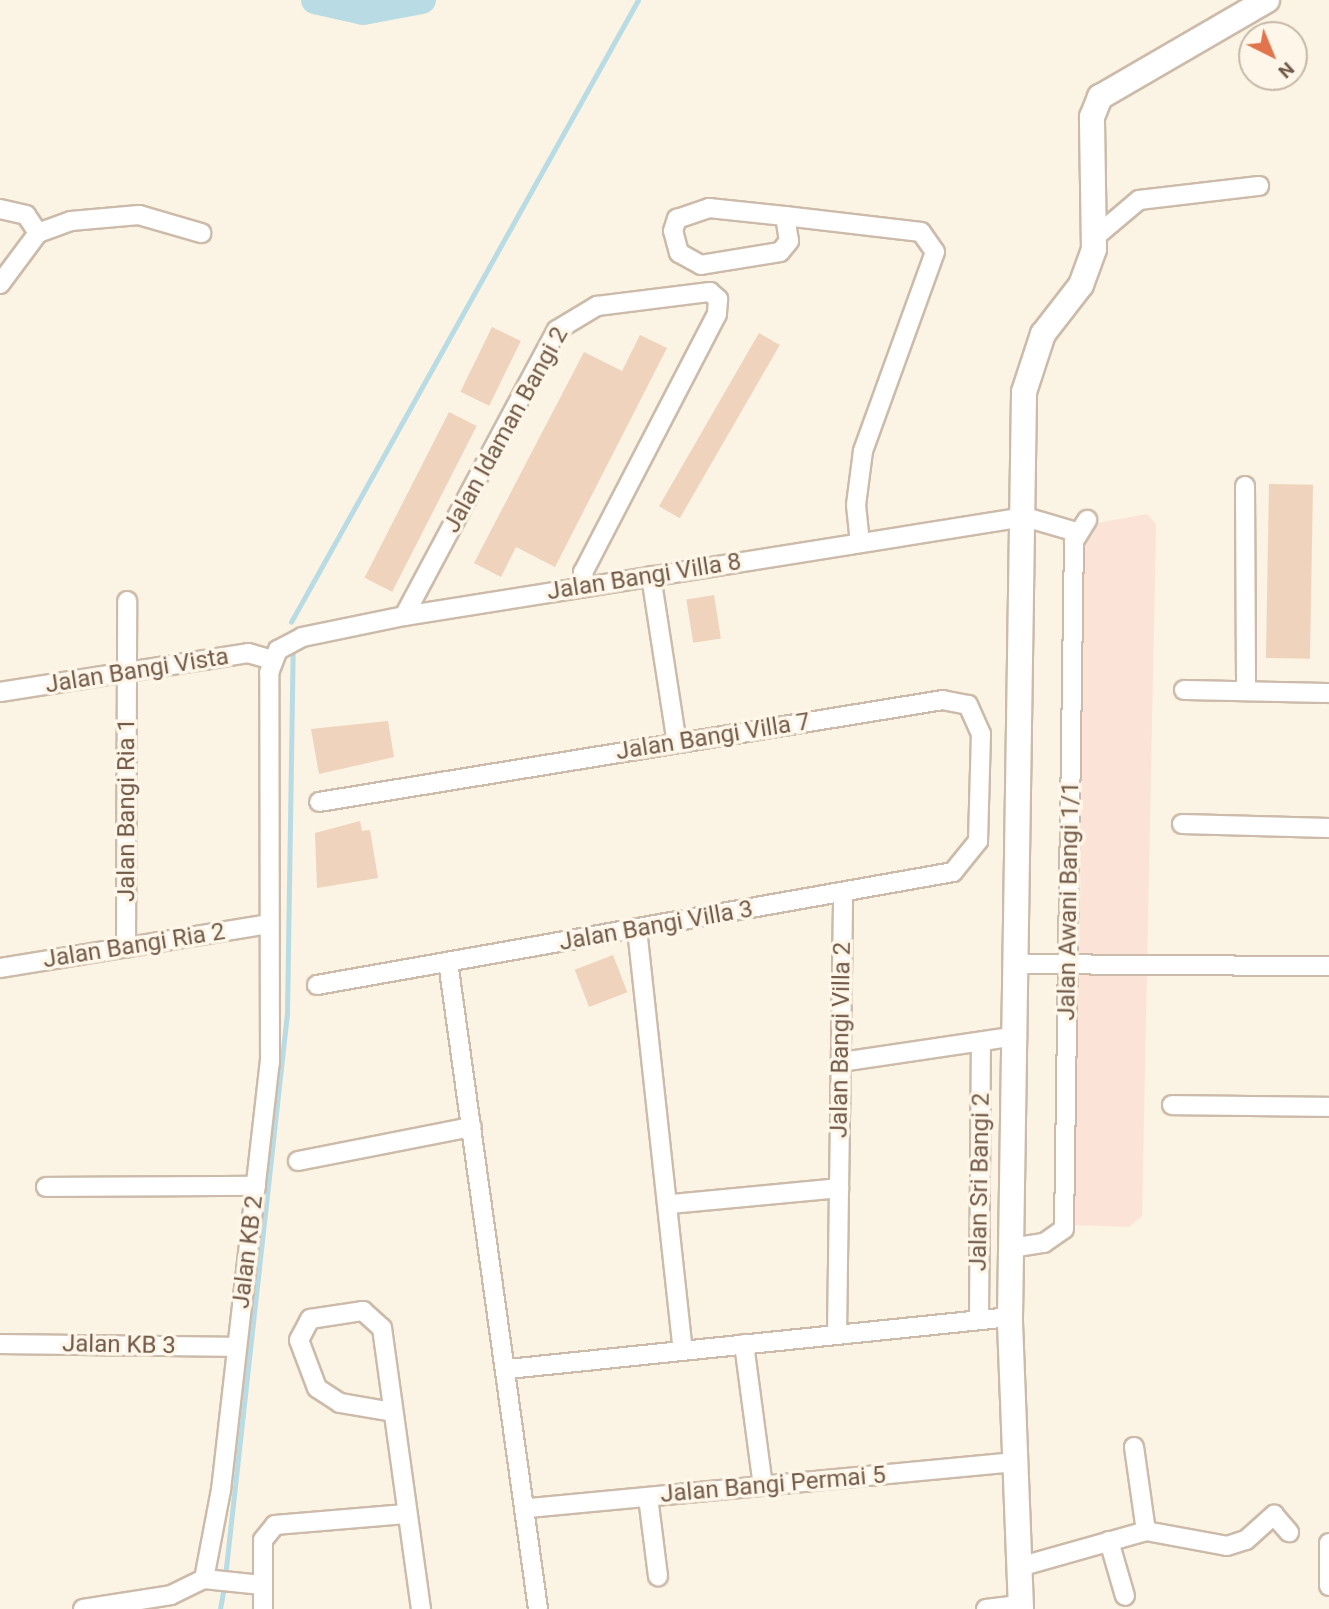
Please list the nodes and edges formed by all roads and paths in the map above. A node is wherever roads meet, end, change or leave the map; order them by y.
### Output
1 (1267, 0) edge
2 (1259, 186) dead end
3 (0, 209) edge
4 (785, 216) junction
5 (38, 233) junction
6 (201, 233) dead end
7 (1094, 238) junction
8 (0, 284) edge
9 (1245, 486) dead end
10 (1025, 517) junction
11 (860, 542) junction
12 (651, 576) junction
13 (585, 586) junction
14 (127, 601) dead end
15 (404, 616) junction
16 (272, 660) junction
17 (127, 673) junction
18 (1246, 688) junction
19 (1184, 690) dead end
20 (1321, 690) edge
21 (0, 692) edge
22 (677, 743) junction
23 (319, 802) dead end
24 (1182, 824) dead end
25 (1329, 828) edge
26 (978, 841) joint
27 (843, 893) junction
28 (268, 924) junction
29 (637, 929) junction
30 (126, 947) junction
31 (448, 962) junction
32 (1068, 963) junction
33 (1018, 964) junction
34 (1329, 966) edge
35 (0, 968) edge
36 (317, 985) dead end
37 (1017, 1037) junction
38 (981, 1044) junction
39 (841, 1062) junction
40 (1172, 1104) dead end
41 (1329, 1107) edge
42 (472, 1127) junction
43 (298, 1161) dead end
44 (256, 1186) junction
45 (46, 1187) dead end
46 (839, 1188) junction
47 (671, 1204) junction
48 (1011, 1248) junction
49 (1010, 1317) junction
50 (979, 1320) junction
51 (837, 1334) junction
52 (0, 1344) edge
53 (744, 1344) junction
54 (237, 1347) junction
55 (682, 1351) junction
56 (508, 1369) junction
57 (393, 1412) junction
58 (1134, 1447) dead end
59 (1017, 1462) junction
60 (763, 1486) junction
61 (648, 1497) junction
62 (529, 1508) junction
63 (406, 1514) junction
64 (1146, 1531) junction
65 (1289, 1532) dead end
66 (1109, 1541) junction
67 (1329, 1544) edge
68 (1019, 1567) junction
69 (658, 1576) dead end
70 (216, 1582) junction
71 (262, 1585) junction
72 (1329, 1586) edge
73 (1125, 1596) dead end
74 (1021, 1607) edge
75 (83, 1609) edge
76 (263, 1609) edge
77 (421, 1609) edge
78 (538, 1609) edge
79 (986, 1609) edge

1 - 7 street
2 - 7 street
3 - 5 street
4 - 4 street
4 - 11 street
5 - 6 street
5 - 8 street
7 - 10 street
9 - 18 street
10 - 11 street, Jalan Bangi Villa 8
10 - 32 street, Jalan Awani Bangi 1/1
10 - 33 street
11 - 12 street, Jalan Bangi Villa 8
12 - 13 street, Jalan Bangi Villa 8
12 - 22 street
13 - 15 street, Jalan Bangi Villa 8
13 - 15 street, Jalan Idaman Bangi 2
14 - 17 street, Jalan Bangi Ria 1
15 - 16 street, Jalan Bangi Villa 8
16 - 17 street, Jalan Bangi Vista
16 - 28 street, Jalan KB 2
17 - 21 street, Jalan Bangi Vista
17 - 30 street, Jalan Bangi Ria 1
18 - 19 street
18 - 20 street
22 - 23 street, Jalan Bangi Villa 7
22 - 26 street, Jalan Bangi Villa 7
24 - 25 street
26 - 27 street, Jalan Bangi Villa 3
27 - 29 street, Jalan Bangi Villa 3
27 - 39 street, Jalan Bangi Villa 2
28 - 30 street, Jalan Bangi Ria 2
28 - 44 street, Jalan KB 2
29 - 31 street, Jalan Bangi Villa 3
29 - 47 street
30 - 35 street, Jalan Bangi Ria 2
31 - 36 street, Jalan Bangi Villa 3
31 - 42 street
32 - 33 street
32 - 34 street
32 - 48 street, Jalan Awani Bangi 1/1
33 - 37 street
37 - 38 street
37 - 48 street
38 - 39 street
38 - 50 street, Jalan Sri Bangi 2
39 - 46 street, Jalan Bangi Villa 2
40 - 41 street
42 - 43 street
42 - 56 street
44 - 45 street
44 - 54 street, Jalan KB 2
46 - 47 street
46 - 51 street, Jalan Bangi Villa 2
47 - 55 street
48 - 49 street
49 - 50 street
49 - 59 street
50 - 51 street
51 - 53 street
52 - 54 street, Jalan KB 3
53 - 55 street
53 - 60 street
54 - 70 street, Jalan KB 2
55 - 56 street
56 - 62 street
57 - 57 street
57 - 63 street
58 - 64 street
59 - 60 street, Jalan Bangi Permai 5
59 - 68 street
60 - 61 street, Jalan Bangi Permai 5
61 - 62 street, Jalan Bangi Permai 5
61 - 69 street
62 - 78 street
63 - 71 street
63 - 77 street
64 - 65 street
64 - 66 street
66 - 68 street
66 - 73 street
67 - 72 street
68 - 74 street
70 - 71 street
70 - 75 street
71 - 76 street
74 - 79 street

